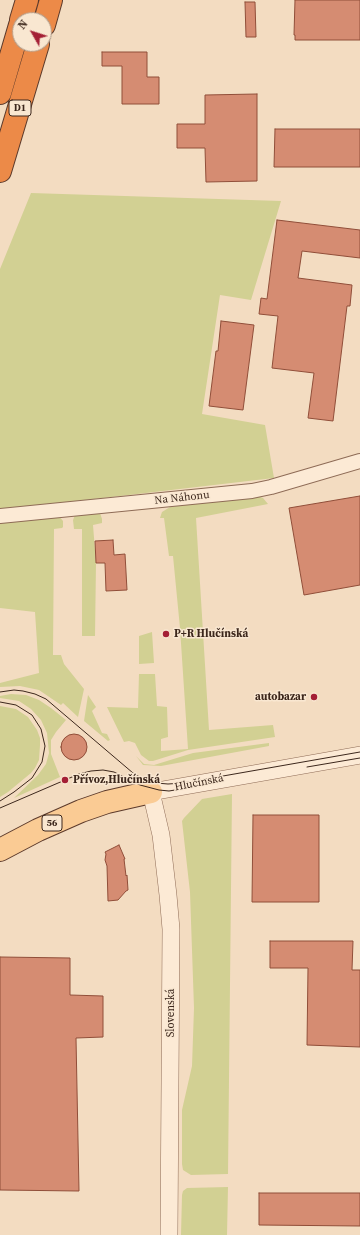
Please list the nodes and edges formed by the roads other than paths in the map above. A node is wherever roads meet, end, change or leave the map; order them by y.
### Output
1 (27, 0) edge
2 (51, 0) edge
3 (24, 12) edge
4 (48, 12) edge
5 (12, 52) edge
6 (36, 52) edge
7 (0, 93) edge
8 (0, 171) edge
9 (360, 461) edge
10 (0, 516) edge
11 (360, 755) edge
12 (151, 792) junction
13 (0, 850) edge
14 (169, 1235) edge

1 - 3 highway
2 - 4 highway
5 - 7 highway, D1
6 - 8 highway, D1
9 - 10 street, Na Náhonu
11 - 12 street, Hlučínská
12 - 13 main road, Hlučínská / 56
12 - 14 street, Slovenská

